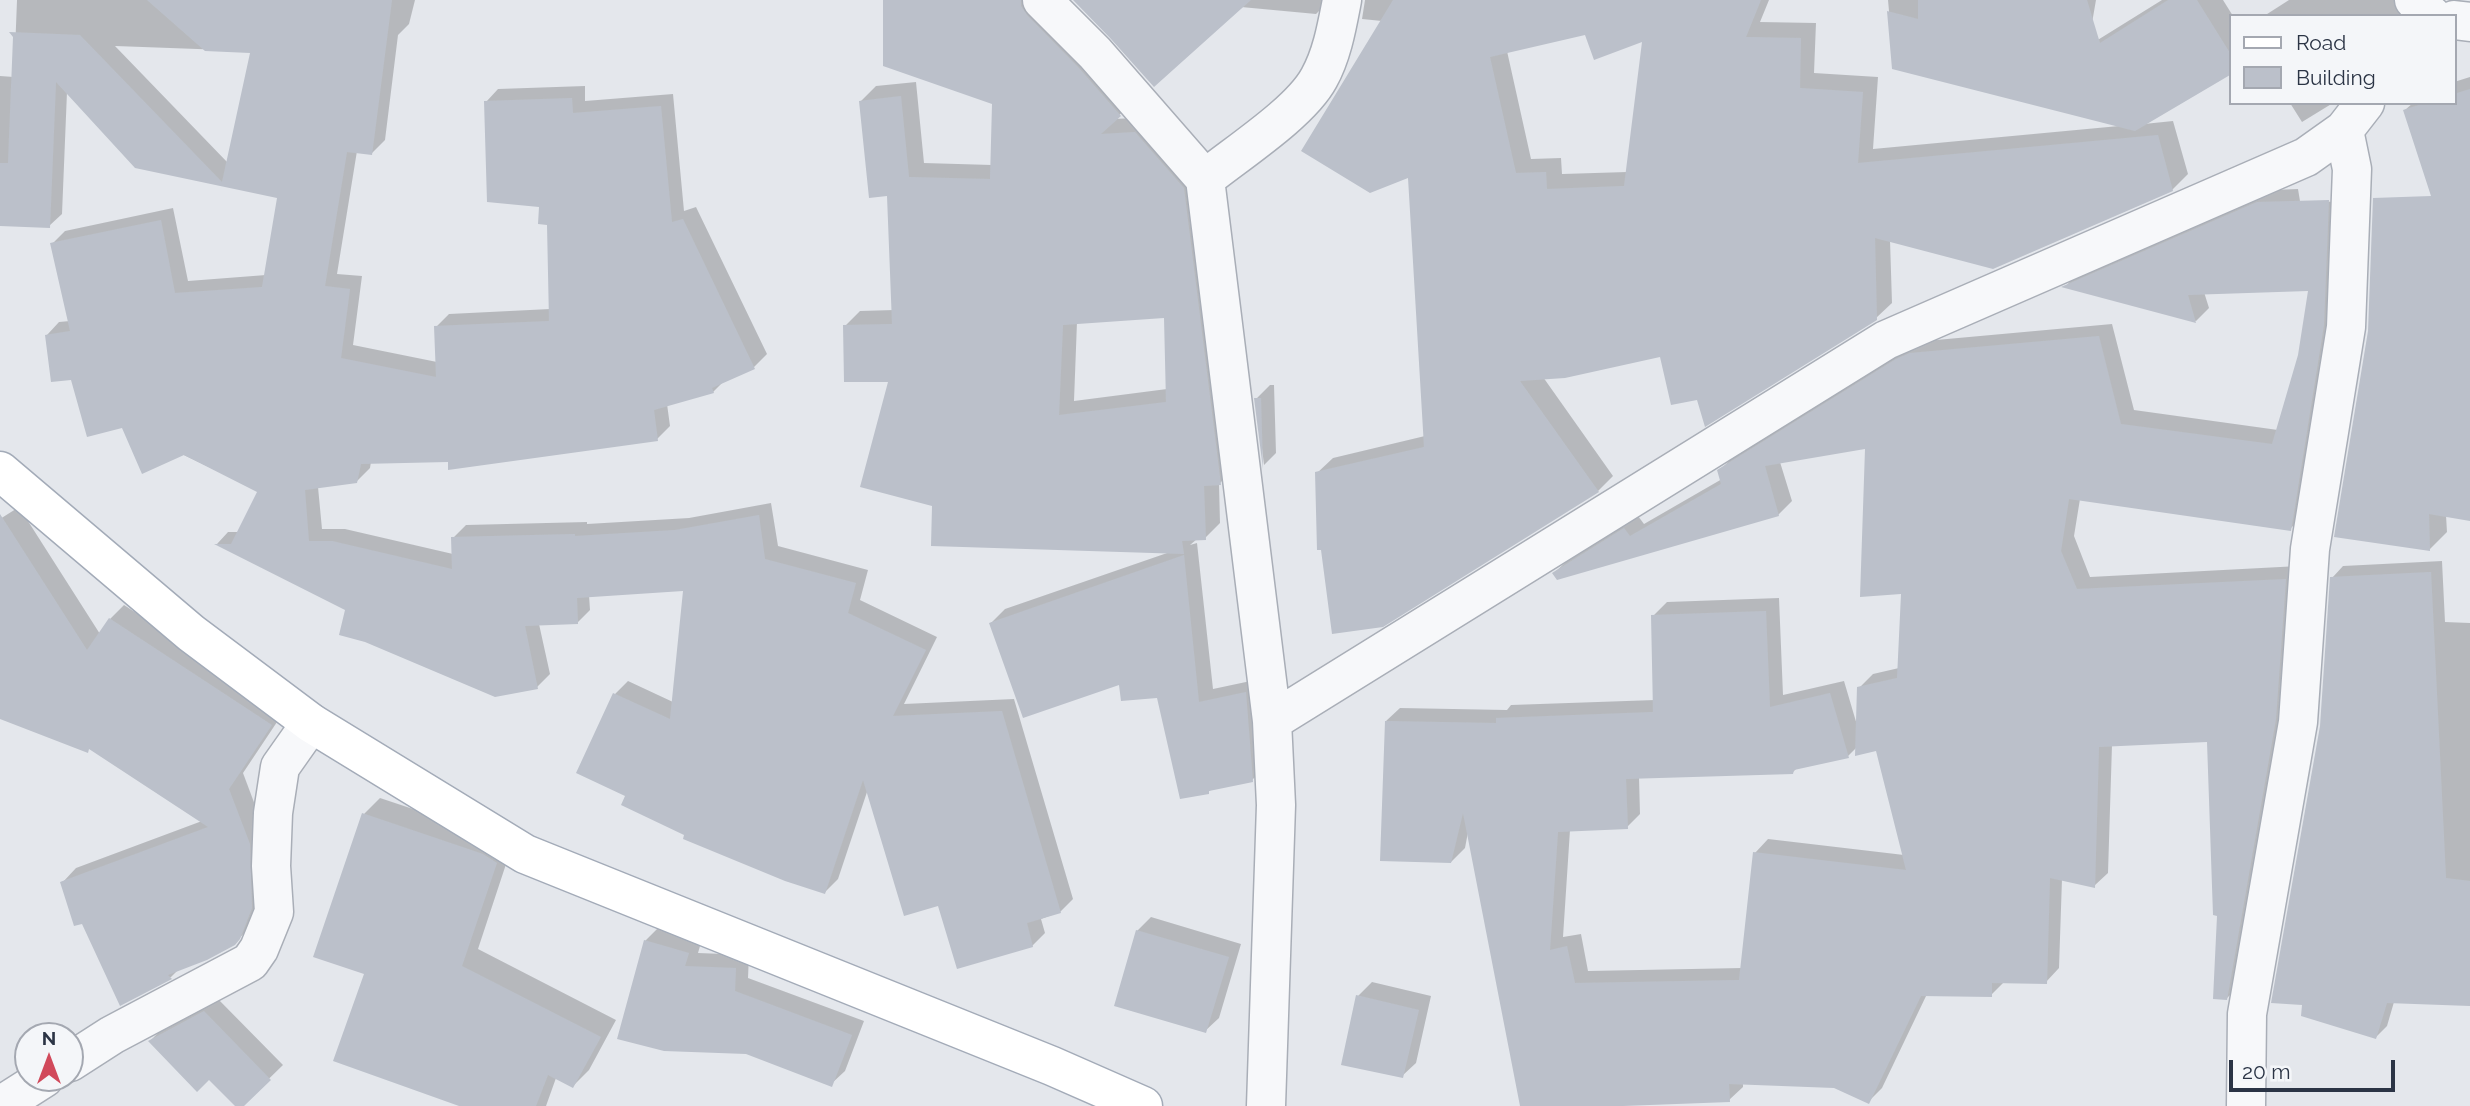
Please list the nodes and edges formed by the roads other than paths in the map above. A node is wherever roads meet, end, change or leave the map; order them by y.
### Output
1 (1042, 0) edge
2 (1342, 0) edge
3 (2414, 0) edge
4 (2430, 14) edge
5 (2355, 117) edge
6 (1205, 179) junction
7 (0, 471) edge
8 (1272, 721) junction
9 (311, 723) junction
10 (84, 1053) edge
11 (22, 1092) edge
12 (0, 1106) edge
13 (1143, 1106) edge
14 (1266, 1106) edge
15 (2246, 1106) edge

1 - 6 street
2 - 6 street
3 - 4 street
5 - 8 street
5 - 15 street
6 - 8 street
7 - 9 main road
8 - 14 street
9 - 10 street
9 - 13 main road
11 - 12 street

